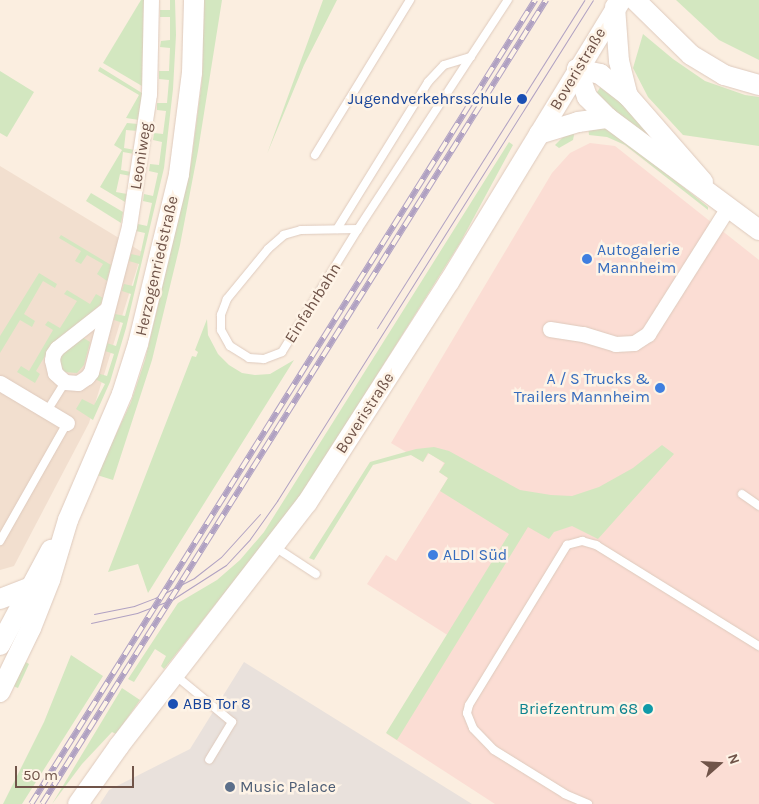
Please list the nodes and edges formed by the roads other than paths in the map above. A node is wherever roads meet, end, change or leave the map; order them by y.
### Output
1 (151, 0) edge
2 (194, 0) edge
3 (410, 0) edge
4 (508, 0) edge
5 (635, 0) edge
6 (618, 4) edge
7 (471, 56) junction
8 (577, 70) junction
9 (759, 85) edge
10 (628, 96) junction
11 (608, 118) junction
12 (539, 134) junction
13 (315, 155) dead end
14 (721, 201) junction
15 (337, 230) junction
16 (358, 230) junction
17 (759, 230) edge
18 (107, 309) junction
19 (550, 329) dead end
20 (64, 382) junction
21 (0, 383) edge
22 (47, 412) junction
23 (67, 424) joint
24 (742, 494) dead end
25 (759, 506) edge
26 (68, 520) junction
27 (0, 542) edge
28 (275, 546) junction
29 (316, 574) dead end
30 (29, 588) junction
31 (0, 599) edge
32 (4, 646) edge
33 (759, 646) edge
34 (174, 674) junction
35 (0, 692) edge
36 (209, 760) dead end
37 (78, 804) edge
38 (588, 804) edge

1 - 18 street, Leoniweg
2 - 26 main road, Herzogenriedstraße
3 - 13 lane
4 - 7 lane, Einfahrbahn
5 - 9 main road
6 - 8 main road, Boveristraße
6 - 10 main road
7 - 15 lane
7 - 16 lane, Einfahrbahn
8 - 10 main road
8 - 11 main road
8 - 12 main road, Boveristraße
10 - 14 main road
11 - 12 main road
11 - 14 main road
12 - 28 main road, Boveristraße
14 - 17 main road
14 - 19 street
15 - 16 lane, Einfahrbahn
15 - 16 lane, Einfahrbahn
18 - 20 street, Leoniweg
18 - 20 street
20 - 22 lane
21 - 22 street
22 - 23 street
23 - 27 lane
24 - 25 lane
26 - 30 main road, Herzogenriedstraße
26 - 32 main road, Herzogenriedstraße
28 - 29 lane
28 - 34 main road, Boveristraße
30 - 31 main road
30 - 32 main road, Herzogenriedstraße
32 - 35 main road, Herzogenriedstraße
33 - 38 lane
34 - 36 lane
34 - 37 main road, Boveristraße

